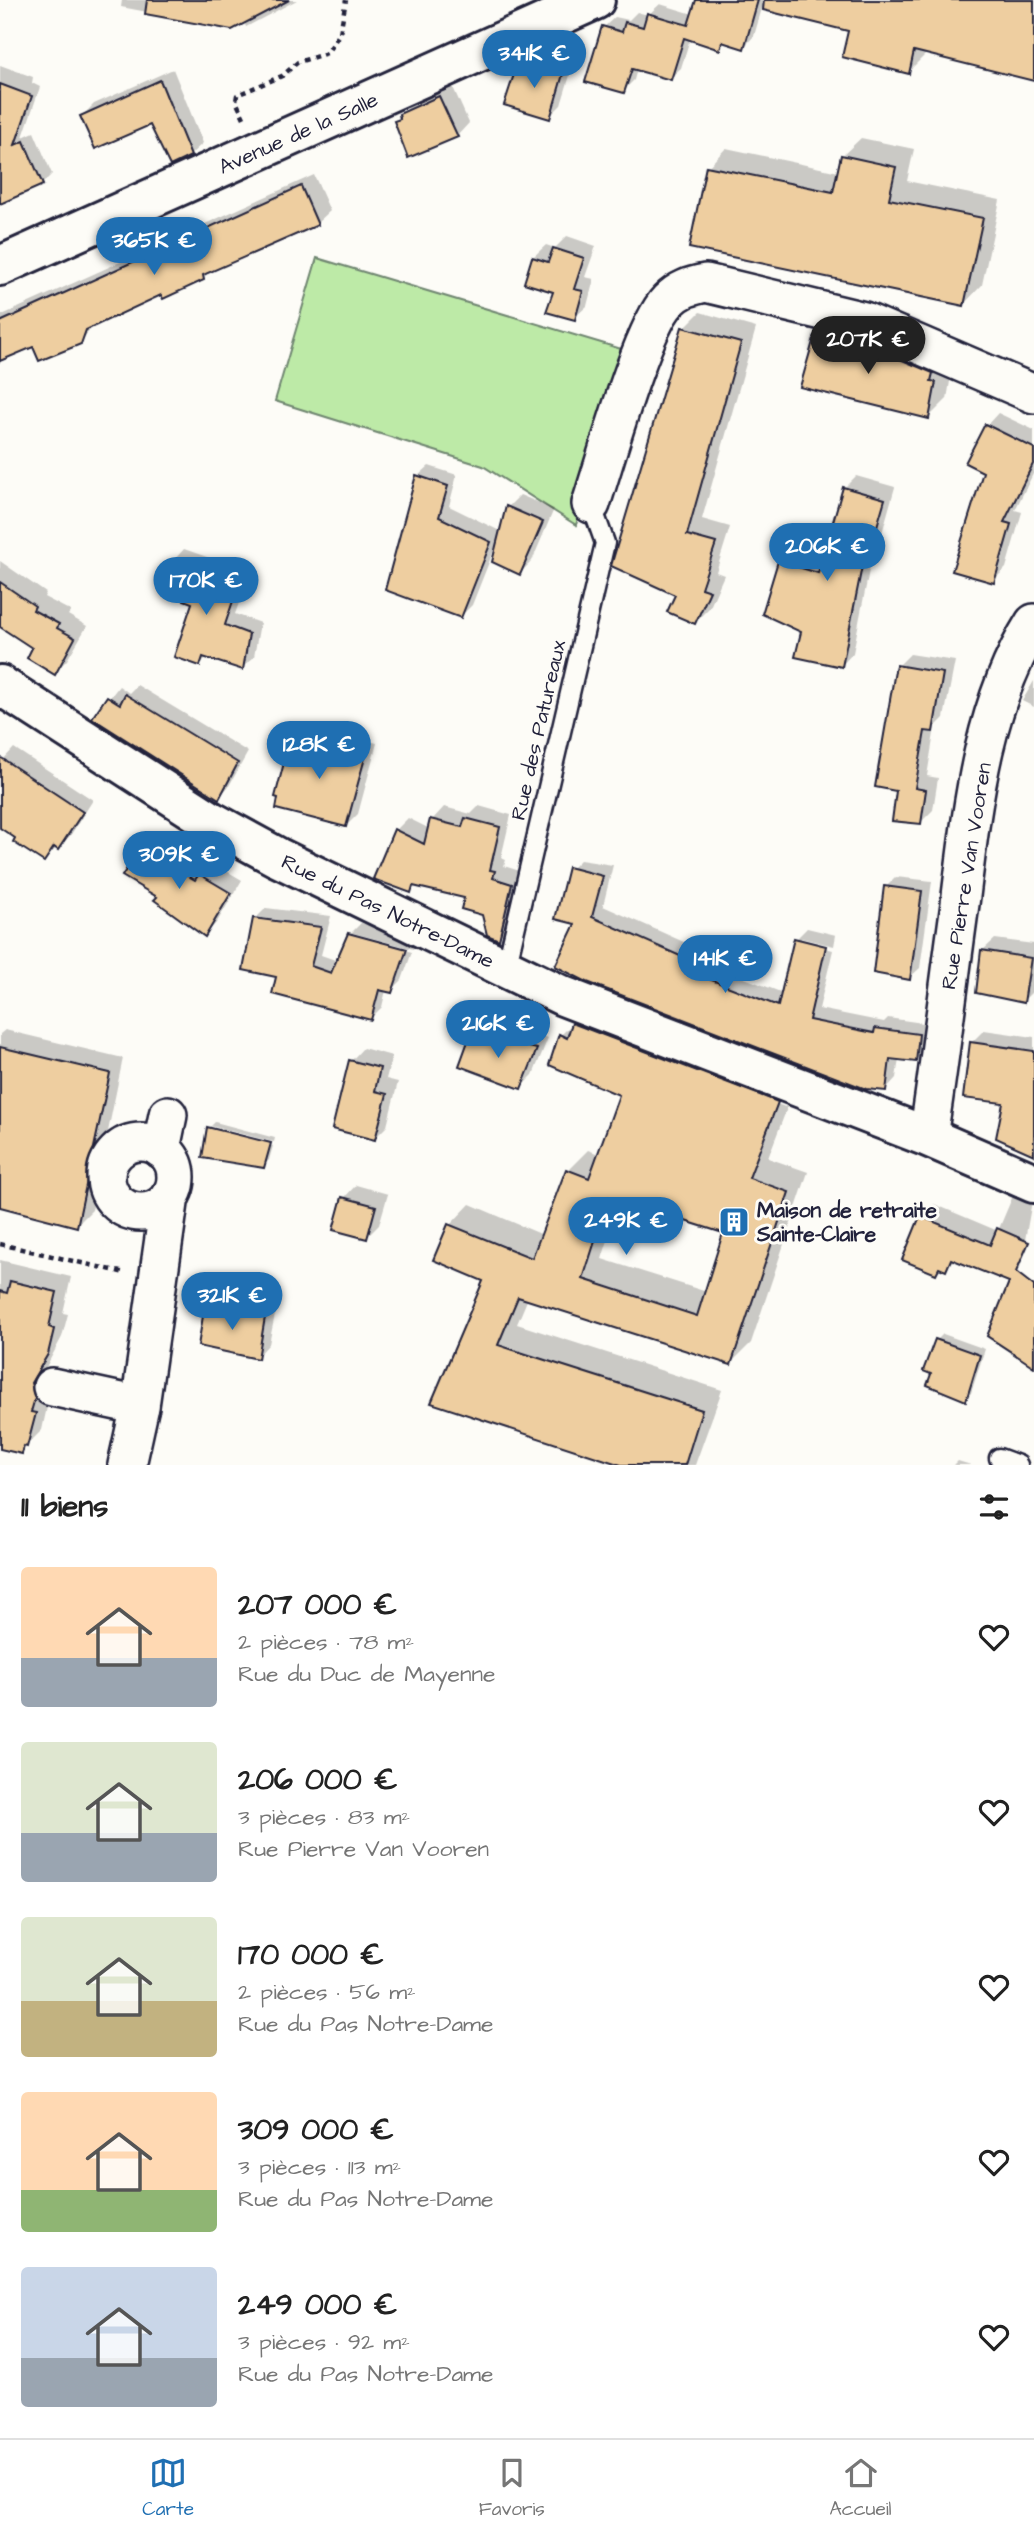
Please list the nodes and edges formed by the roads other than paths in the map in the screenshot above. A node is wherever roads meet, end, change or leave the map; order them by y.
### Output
1 (595, 0) edge
2 (0, 266) edge
3 (1034, 394) edge
4 (591, 504) joint
5 (1034, 623) edge
6 (0, 685) edge
7 (506, 968) junction
8 (928, 1138) junction
9 (1034, 1183) edge
10 (170, 1196) junction
11 (52, 1387) dead end
12 (140, 1406) junction
13 (999, 1458) dead end
14 (128, 1465) edge
15 (1018, 1465) edge

1 - 2 street, Avenue de la Salle
3 - 4 street
4 - 7 lane, Rue des Patureaux
5 - 8 street, Rue Pierre Van Vooren
6 - 7 street, Rue du Pas Notre-Dame
7 - 8 street, Rue du Pas Notre-Dame
8 - 9 street, Rue du Pas Notre-Dame
10 - 10 street
10 - 12 street
11 - 12 street
12 - 14 street
13 - 15 lane

